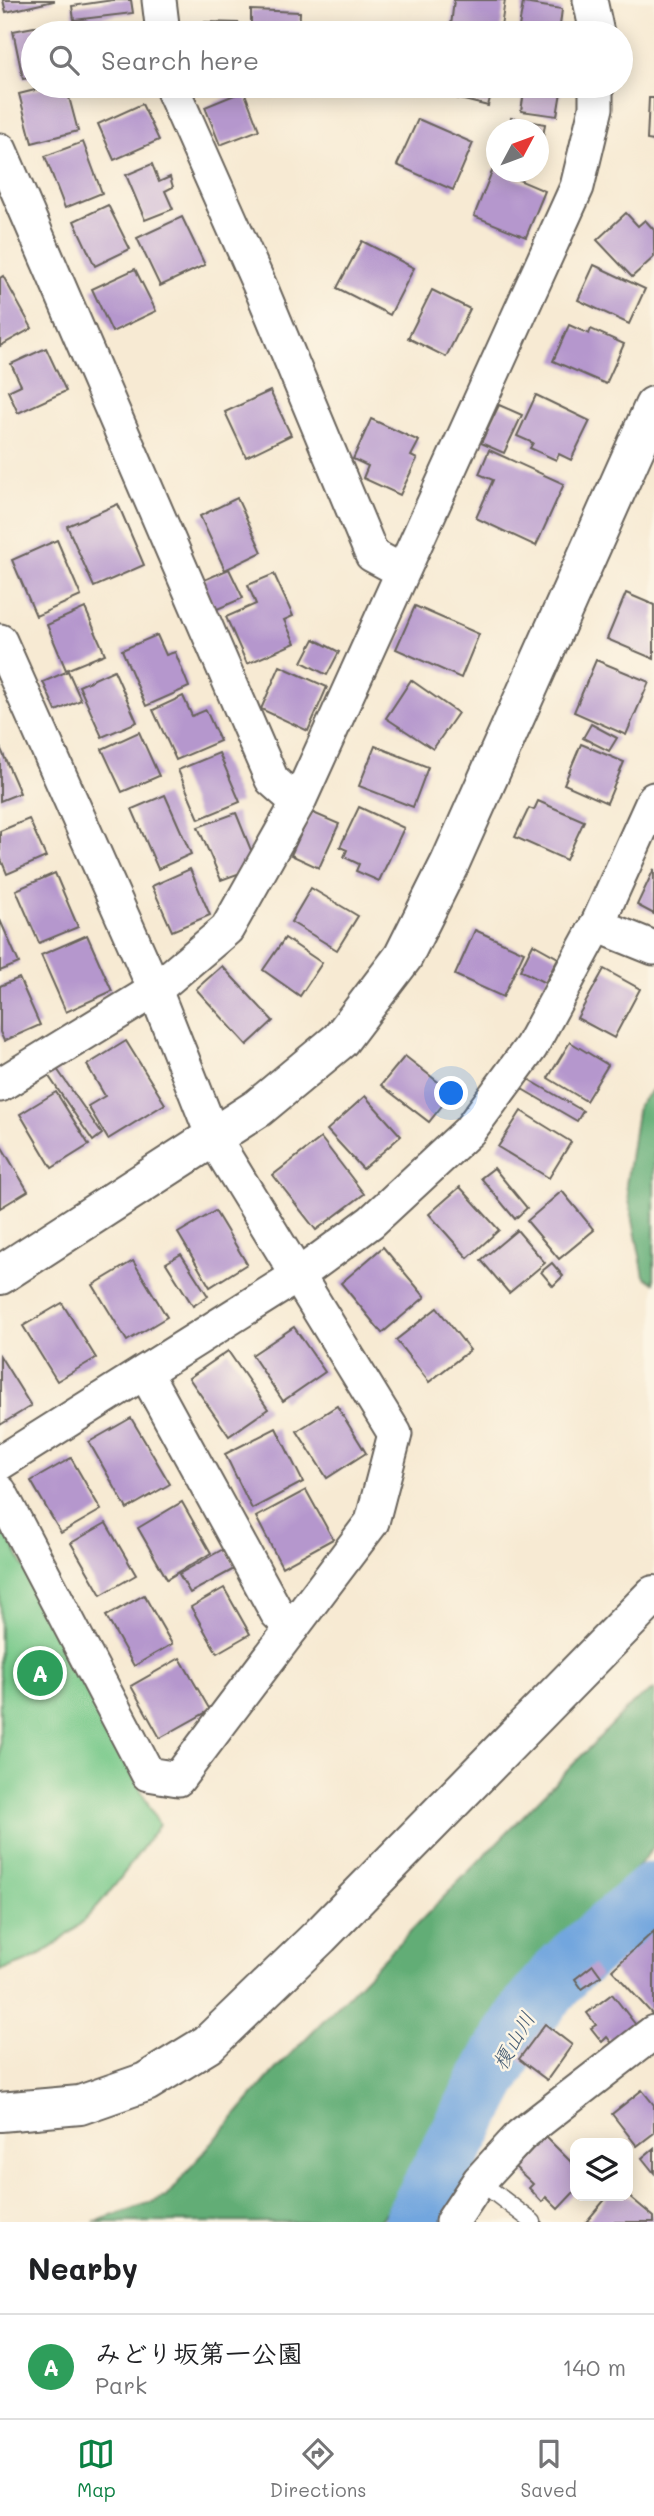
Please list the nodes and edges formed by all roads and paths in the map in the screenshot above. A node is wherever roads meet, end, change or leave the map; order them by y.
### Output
1 (159, 0) edge
2 (590, 0) edge
3 (162, 21) edge
4 (594, 21) edge
5 (176, 98) edge
6 (596, 98) edge
7 (0, 150) edge
8 (654, 405) edge
9 (402, 571) junction
10 (0, 640) edge
11 (654, 799) edge
12 (298, 803) junction
13 (597, 925) junction
14 (654, 948) edge
15 (155, 990) junction
16 (0, 1085) edge
17 (215, 1139) junction
18 (300, 1274) junction
19 (0, 1275) edge
20 (145, 1372) junction
21 (0, 1462) edge
22 (0, 1492) edge
23 (654, 1595) edge
24 (292, 1628) junction
25 (654, 2032) edge
26 (0, 2112) edge
27 (479, 2181) junction
28 (452, 2222) edge
29 (533, 2222) edge

1 - 3 street
2 - 4 street
5 - 9 street
6 - 9 street
7 - 12 street
8 - 17 street
9 - 12 street
10 - 15 street
11 - 13 street
12 - 15 street
13 - 14 street
13 - 18 street
15 - 16 street
15 - 17 street
17 - 18 street
17 - 19 street
18 - 20 street
18 - 24 street
20 - 21 street
20 - 24 street
22 - 24 street
23 - 26 street
25 - 27 street
27 - 28 street
27 - 29 lane

